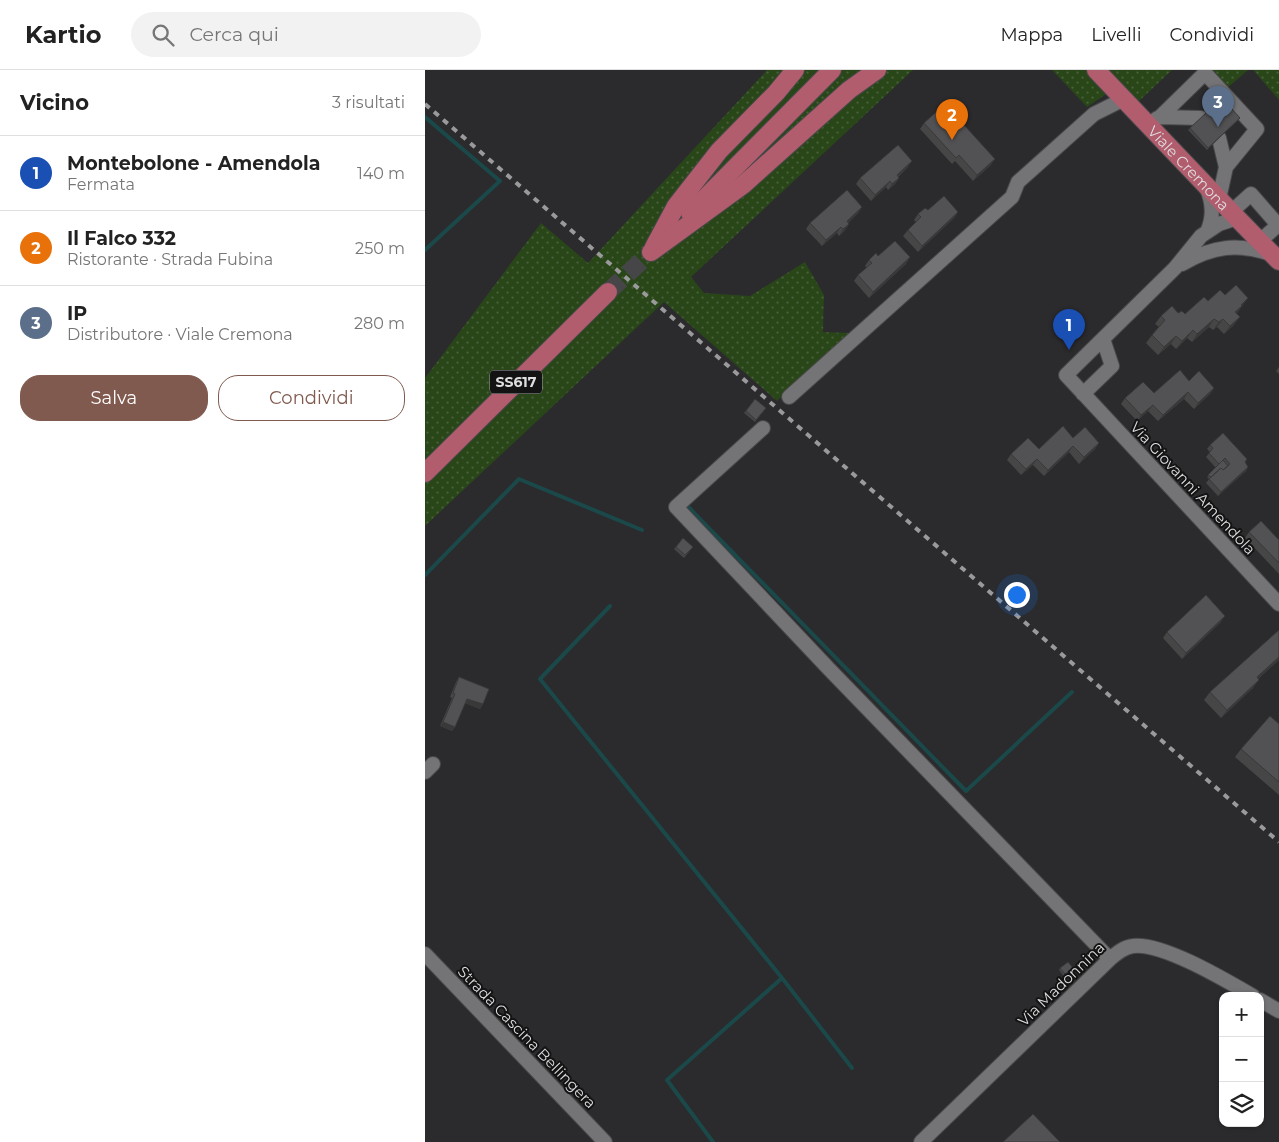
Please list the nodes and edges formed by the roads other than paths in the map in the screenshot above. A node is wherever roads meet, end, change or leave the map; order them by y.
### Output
1 (795, 70) edge
2 (832, 70) edge
3 (877, 70) edge
4 (1098, 71) edge
5 (1124, 99) junction
6 (1154, 120) junction
7 (1226, 167) junction
8 (1205, 184) junction
9 (1219, 199) junction
10 (1236, 218) junction
11 (1207, 232) junction
12 (1259, 242) junction
13 (1231, 247) junction
14 (651, 252) junction
15 (1276, 258) edge
16 (1175, 268) junction
17 (608, 292) tunnel mouth
18 (1103, 339) junction
19 (1083, 394) junction
20 (789, 397) dead end
21 (763, 428) dead end
22 (425, 473) edge
23 (1279, 604) edge
24 (425, 954) edge
25 (1110, 959) junction
26 (1246, 992) edge
27 (1264, 1002) edge
28 (1279, 1011) edge
29 (605, 1142) edge
30 (921, 1142) edge

1 - 14 main road
2 - 14 main road
3 - 14 main road
4 - 5 main road, Viale Cremona
5 - 6 main road, Viale Cremona
5 - 20 street
6 - 7 street
6 - 7 street
6 - 8 main road, Viale Cremona
7 - 9 street
8 - 9 main road, Viale Cremona
8 - 11 street
9 - 10 main road, Viale Cremona
10 - 11 street, Via Giovanni Amendola
10 - 12 main road, Viale Cremona
10 - 12 street
10 - 13 street
11 - 16 street, Via Giovanni Amendola
12 - 15 main road, Viale Cremona
13 - 15 street, Via Giovanni Amendola
13 - 16 street, Via Giovanni Amendola
16 - 18 street, Via Giovanni Amendola
17 - 22 main road, SS617
18 - 19 street
18 - 19 street, Via Giovanni Amendola
19 - 23 street, Via Giovanni Amendola
21 - 25 street
24 - 29 street, Strada Cascina Bellingera
25 - 26 street, Via Madonnina
25 - 30 street, Via Madonnina
27 - 28 street

